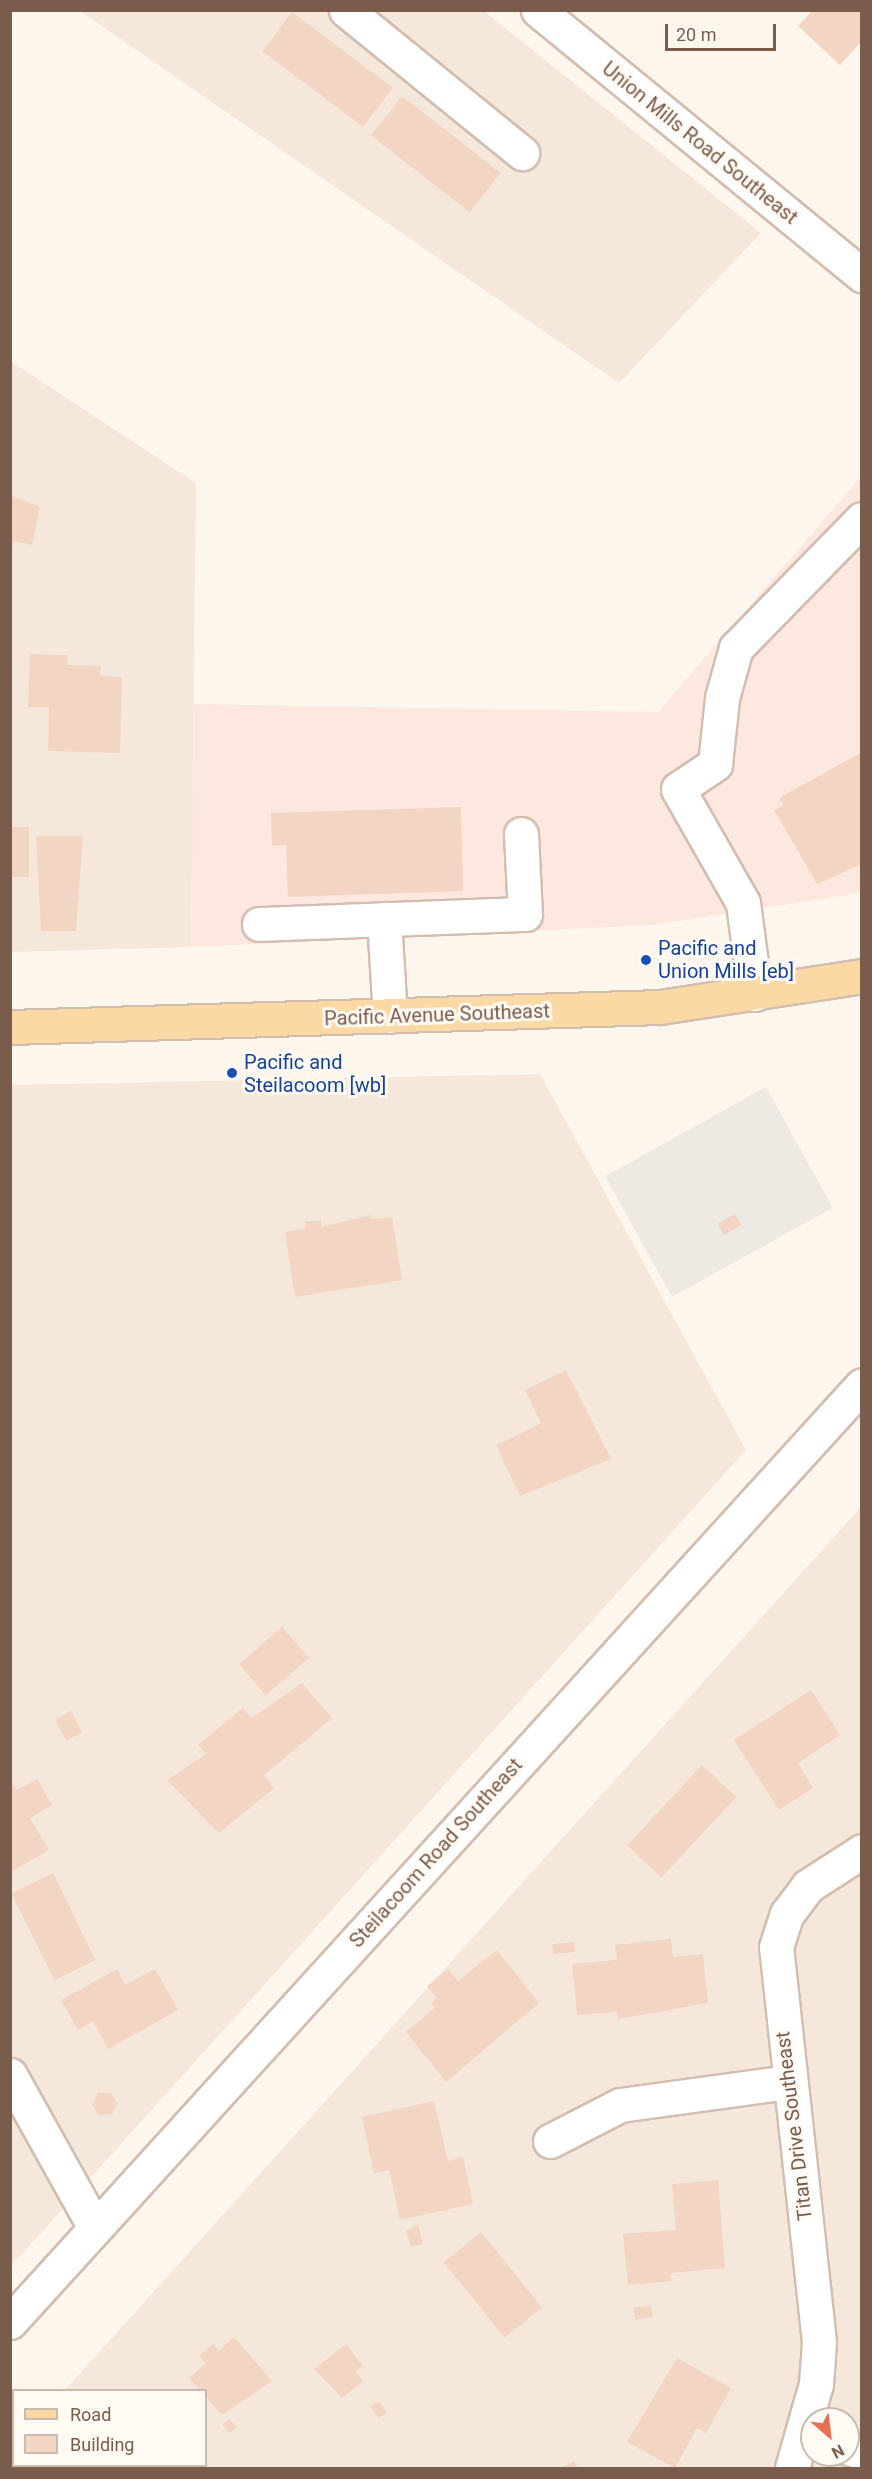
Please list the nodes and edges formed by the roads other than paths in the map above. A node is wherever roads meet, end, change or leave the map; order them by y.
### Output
1 (346, 10) edge
2 (538, 10) edge
3 (522, 153) dead end
4 (861, 275) edge
5 (861, 519) edge
6 (521, 834) dead end
7 (384, 919) junction
8 (259, 924) dead end
9 (861, 976) edge
10 (755, 994) junction
11 (390, 1016) junction
12 (10, 1027) edge
13 (861, 1385) edge
14 (861, 1851) edge
15 (10, 2075) edge
16 (789, 2082) junction
17 (550, 2141) dead end
18 (95, 2228) junction
19 (10, 2322) edge
20 (812, 2407) edge
21 (800, 2452) edge
22 (792, 2469) edge

1 - 3 street
2 - 4 street, Union Mills Road Southeast
5 - 10 street
6 - 7 street
7 - 8 street
7 - 11 street
9 - 10 main road, Pacific Avenue Southeast
10 - 11 main road, Pacific Avenue Southeast
11 - 12 main road, Pacific Avenue Southeast
13 - 18 street, Steilacoom Road Southeast
14 - 16 street, Titan Drive Southeast
15 - 18 street
16 - 17 street
16 - 20 street, Titan Drive Southeast
18 - 19 street, Steilacoom Road Southeast
21 - 22 street, Titan Drive Southeast

